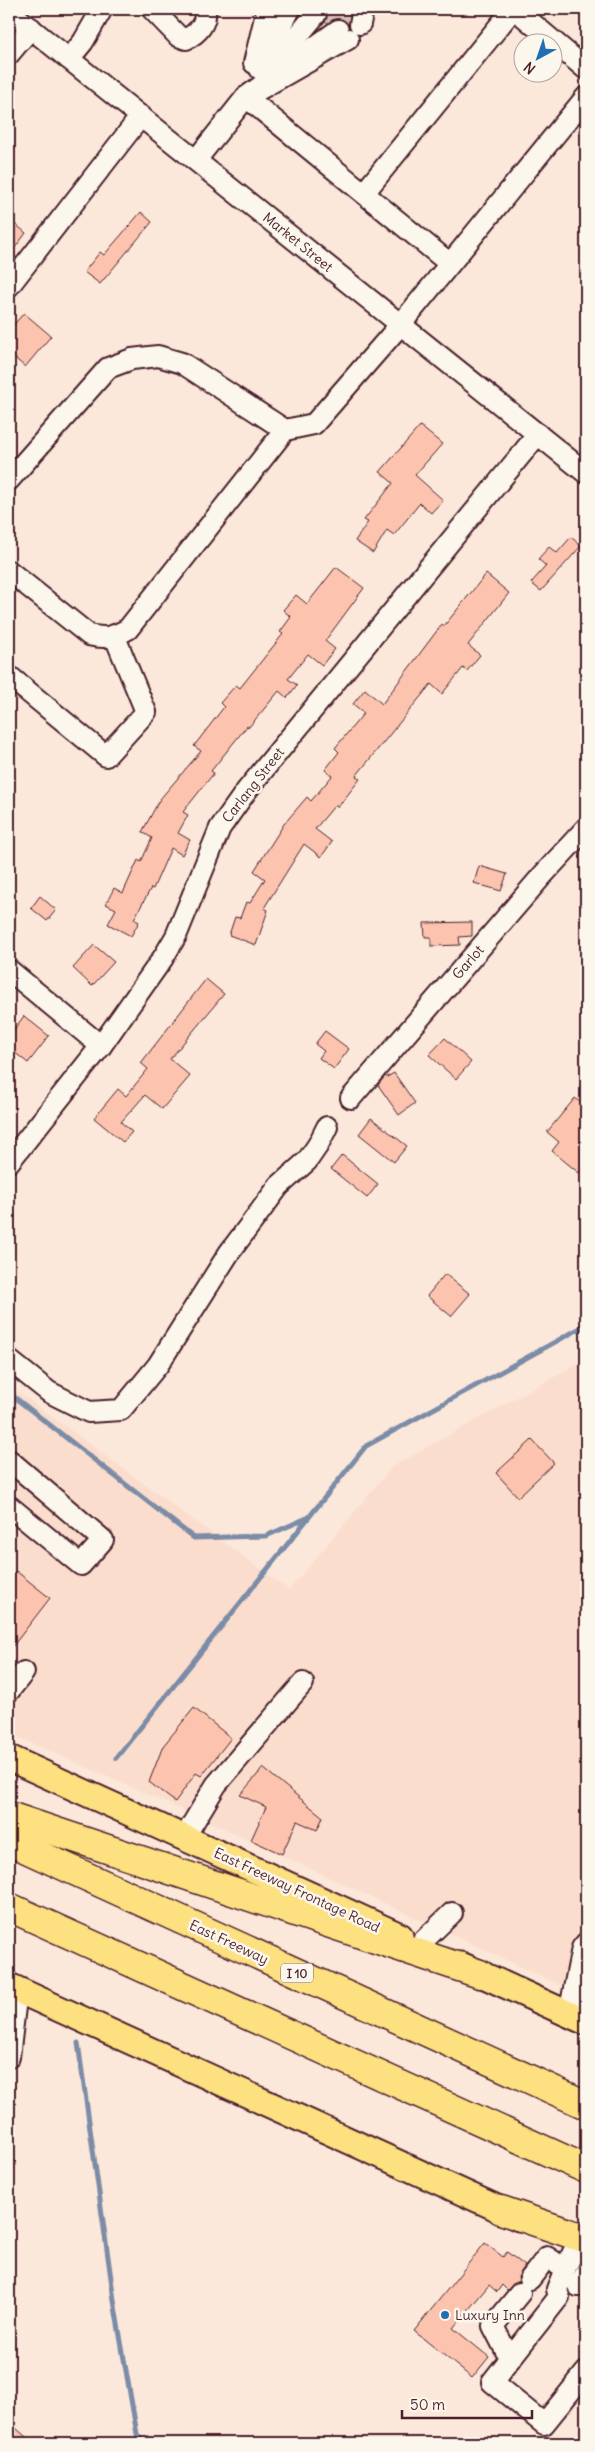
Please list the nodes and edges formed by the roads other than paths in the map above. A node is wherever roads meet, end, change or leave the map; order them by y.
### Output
1 (102, 9) edge
2 (152, 9) edge
3 (205, 9) edge
4 (267, 9) edge
5 (277, 9) edge
6 (290, 9) edge
7 (514, 9) edge
8 (9, 11) edge
9 (340, 19) edge
10 (31, 28) junction
11 (9, 54) edge
12 (69, 59) junction
13 (586, 70) edge
14 (246, 97) junction
15 (586, 98) edge
16 (141, 116) junction
17 (196, 160) junction
18 (364, 193) junction
19 (450, 263) junction
20 (9, 286) edge
21 (401, 324) junction
22 (285, 430) junction
23 (538, 434) junction
24 (586, 473) edge
25 (9, 480) edge
26 (9, 571) edge
27 (115, 637) junction
28 (9, 676) edge
29 (586, 828) edge
30 (9, 970) edge
31 (101, 1046) junction
32 (351, 1098) dead end
33 (327, 1127) dead end
34 (9, 1162) edge
35 (9, 1360) edge
36 (9, 1460) edge
37 (9, 1506) edge
38 (24, 1672) dead end
39 (303, 1683) dead end
40 (9, 1691) edge
41 (9, 1758) edge
42 (9, 1816) edge
43 (184, 1838) junction
44 (9, 1841) edge
45 (9, 1907) edge
46 (452, 1913) dead end
47 (586, 1943) edge
48 (419, 1945) junction
49 (480, 1974) junction
50 (13, 1988) edge
51 (578, 2018) edge
52 (9, 2057) edge
53 (586, 2105) edge
54 (586, 2169) edge
55 (501, 2210) joint
56 (583, 2244) edge
57 (564, 2269) junction
58 (573, 2289) edge
59 (510, 2359) junction
60 (586, 2372) edge

1 - 12 street
2 - 3 street
4 - 14 street
5 - 14 street
6 - 14 street
7 - 13 street
7 - 18 street
8 - 10 street, Market Street
9 - 14 street
9 - 14 street
10 - 11 street
10 - 12 street, Market Street
12 - 16 street, Market Street
14 - 17 street
14 - 18 street
15 - 19 street
16 - 17 street, Market Street
16 - 20 street
17 - 21 street, Market Street
18 - 19 street
19 - 21 street
21 - 22 street
21 - 23 street, Market Street
22 - 25 street
22 - 27 street
23 - 24 street, Market Street
23 - 31 street, Carlang Street
26 - 27 street
27 - 28 street
29 - 32 street, Garlot
30 - 31 street
31 - 34 street, Carlang Street
33 - 35 street
36 - 37 street
38 - 40 street
39 - 43 street
41 - 43 main road, East Freeway Frontage Road
42 - 49 highway
43 - 48 main road, East Freeway Frontage Road
44 - 53 highway, East Freeway / I 10
45 - 54 highway
46 - 48 street
47 - 51 street
48 - 49 main road, East Freeway Frontage Road
49 - 51 main road, East Freeway Frontage Road
50 - 52 street
50 - 55 main road
55 - 56 highway
56 - 57 street
57 - 58 street
57 - 59 street
58 - 59 street
59 - 60 street

